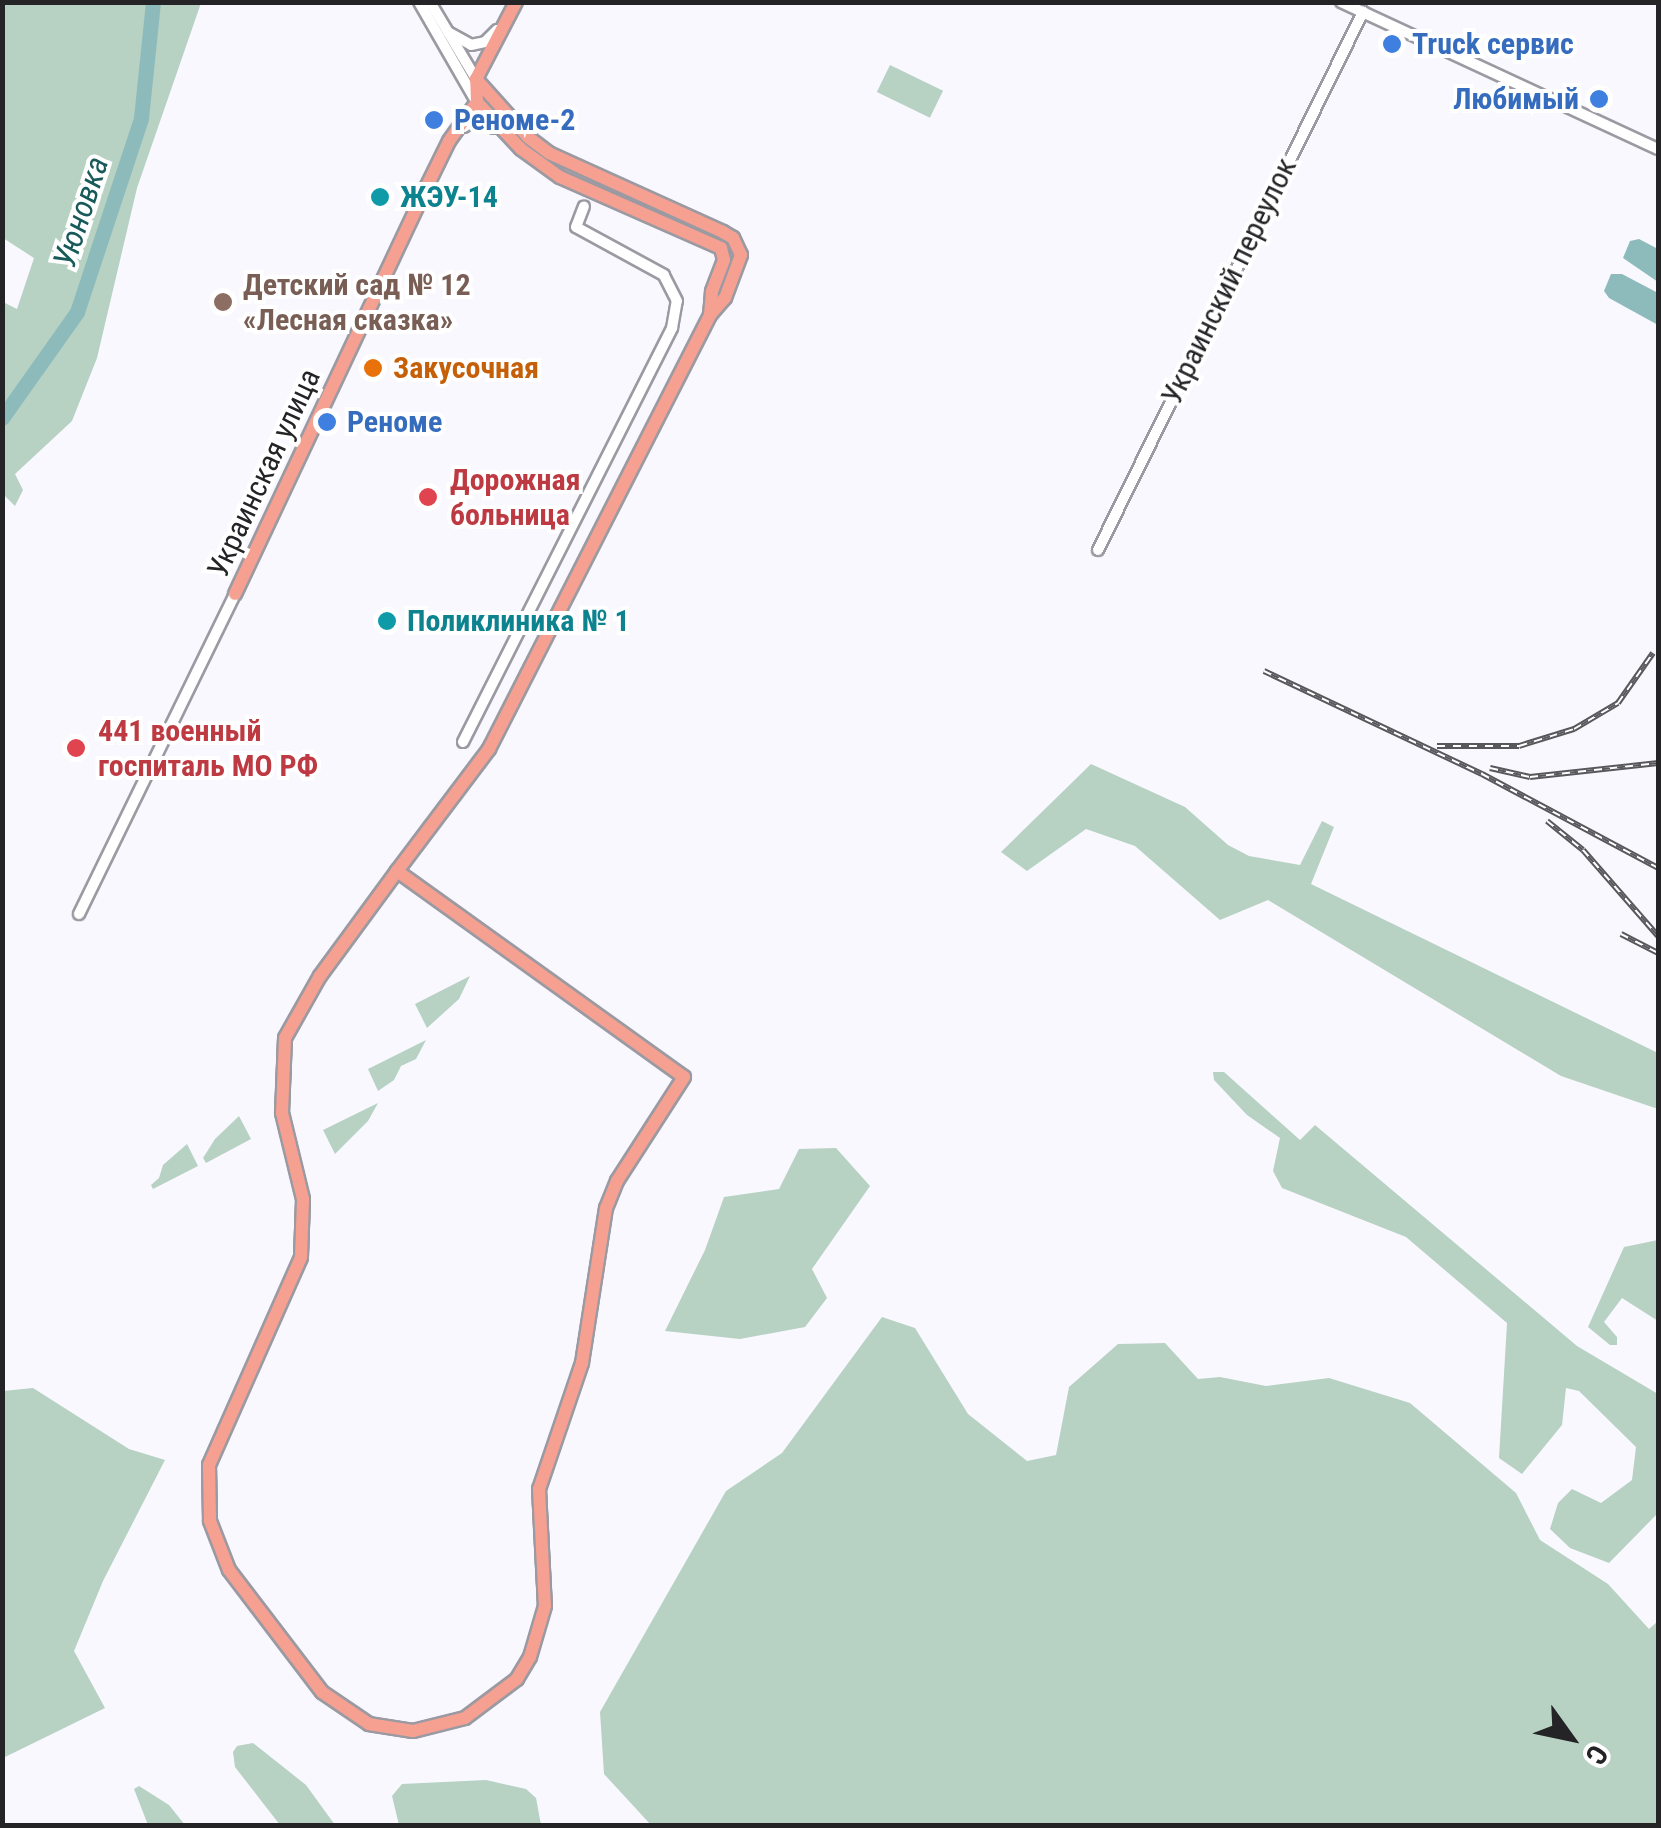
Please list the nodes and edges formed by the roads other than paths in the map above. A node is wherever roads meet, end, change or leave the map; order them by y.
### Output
1 (420, 2) edge
2 (430, 2) edge
3 (514, 2) edge
4 (1341, 2) edge
5 (1363, 12) junction
6 (448, 32) junction
7 (476, 79) junction
8 (477, 102) junction
9 (1658, 148) edge
10 (520, 149) junction
11 (440, 160) junction
12 (584, 206) dead end
13 (710, 315) junction
14 (1098, 550) dead end
15 (235, 594) joint
16 (463, 742) dead end
17 (397, 871) junction
18 (79, 914) dead end

1 - 8 street
2 - 6 street
3 - 6 street
3 - 7 main road
4 - 5 street
5 - 9 street
5 - 14 street, Украинский переулок
6 - 7 street
7 - 8 main road
7 - 13 main road
8 - 10 main road
8 - 11 main road, Украинская улица
10 - 11 street
10 - 13 main road
11 - 15 main road, Украинская улица
12 - 16 street
13 - 17 main road
15 - 18 street, Украинская улица
17 - 17 main road

